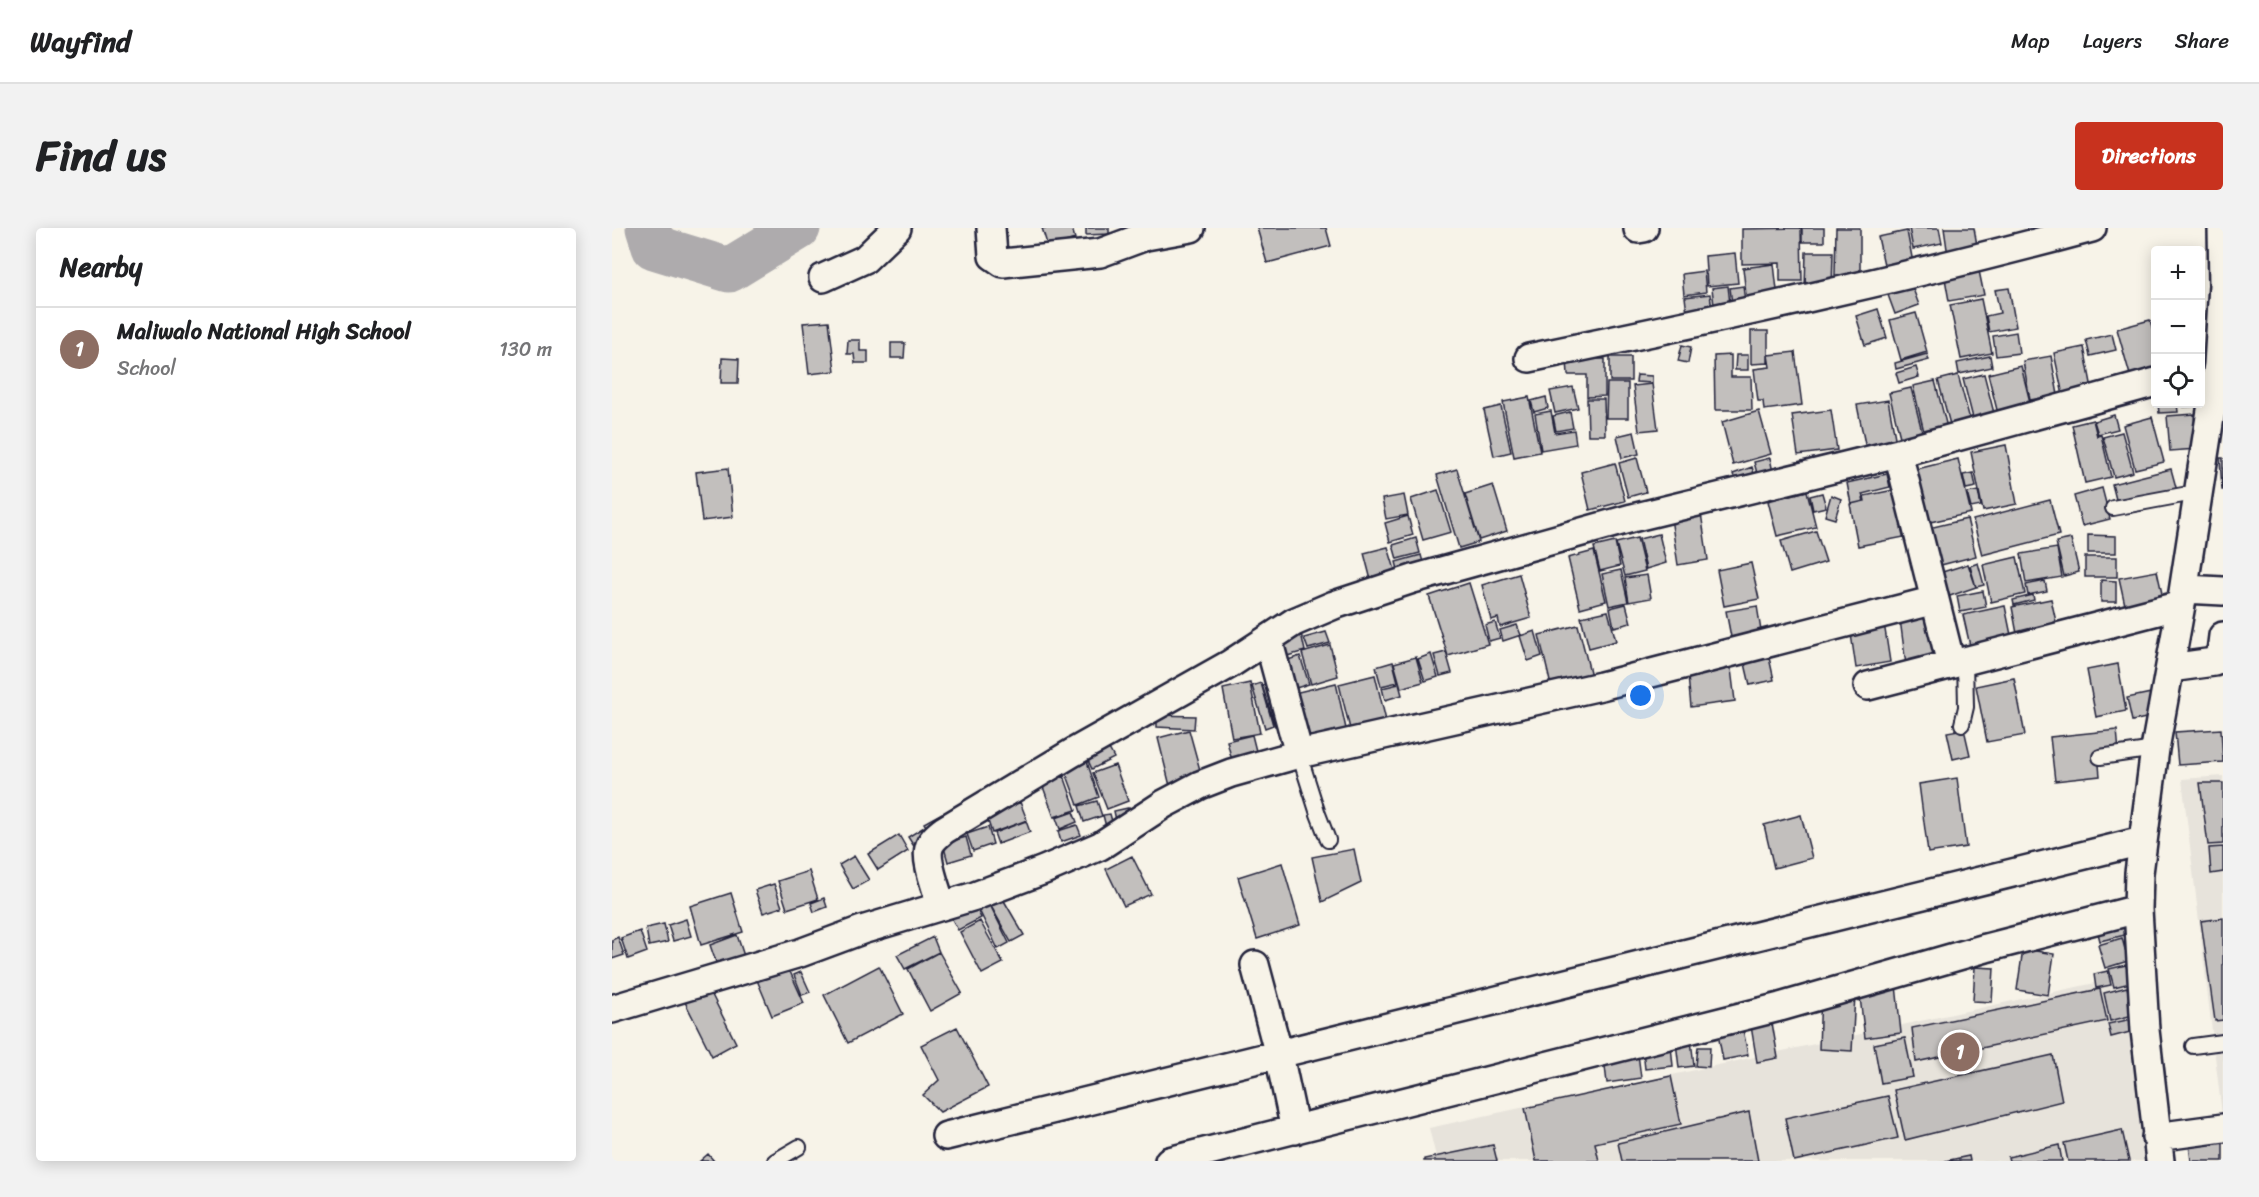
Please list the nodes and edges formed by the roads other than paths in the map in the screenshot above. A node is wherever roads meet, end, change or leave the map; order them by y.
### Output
1 (897, 228) edge
2 (991, 228) edge
3 (1191, 228) edge
4 (2092, 228) edge
5 (2222, 228) edge
6 (823, 278) dead end
7 (1529, 358) dead end
8 (2209, 368) edge
9 (2151, 383) edge
10 (2215, 436) edge
11 (1898, 453) junction
12 (2199, 492) junction
13 (2113, 508) dead end
14 (2223, 591) edge
15 (2182, 597) junction
16 (1935, 600) junction
17 (2223, 636) edge
18 (1268, 639) junction
19 (1958, 662) junction
20 (2170, 668) junction
21 (1868, 686) dead end
22 (1962, 724) dead end
23 (2155, 749) junction
24 (1299, 754) junction
25 (2100, 757) dead end
26 (1328, 840) dead end
27 (2142, 841) junction
28 (942, 906) junction
29 (2138, 909) junction
30 (1255, 965) dead end
31 (612, 1009) edge
32 (2223, 1042) edge
33 (2193, 1046) dead end
34 (1279, 1055) junction
35 (2223, 1128) edge
36 (1295, 1130) junction
37 (946, 1136) dead end
38 (798, 1147) dead end
39 (2158, 1149) edge
40 (775, 1161) edge
41 (1169, 1161) edge

1 - 6 street
2 - 3 street
4 - 7 street
5 - 8 street
8 - 10 street
9 - 11 street
10 - 12 street
11 - 16 street
11 - 18 street
12 - 13 lane
12 - 15 street
14 - 15 street
15 - 19 street
15 - 20 street
16 - 19 street
16 - 24 street
17 - 20 street
18 - 24 street
18 - 28 street
19 - 21 street
19 - 22 lane
20 - 23 street
23 - 25 lane
23 - 27 street
24 - 26 lane
24 - 28 street
27 - 29 street
27 - 34 street
28 - 31 street
29 - 36 street
29 - 39 street
30 - 34 street
32 - 33 lane
34 - 36 street
34 - 37 street
35 - 39 street
36 - 41 street
38 - 40 lane

